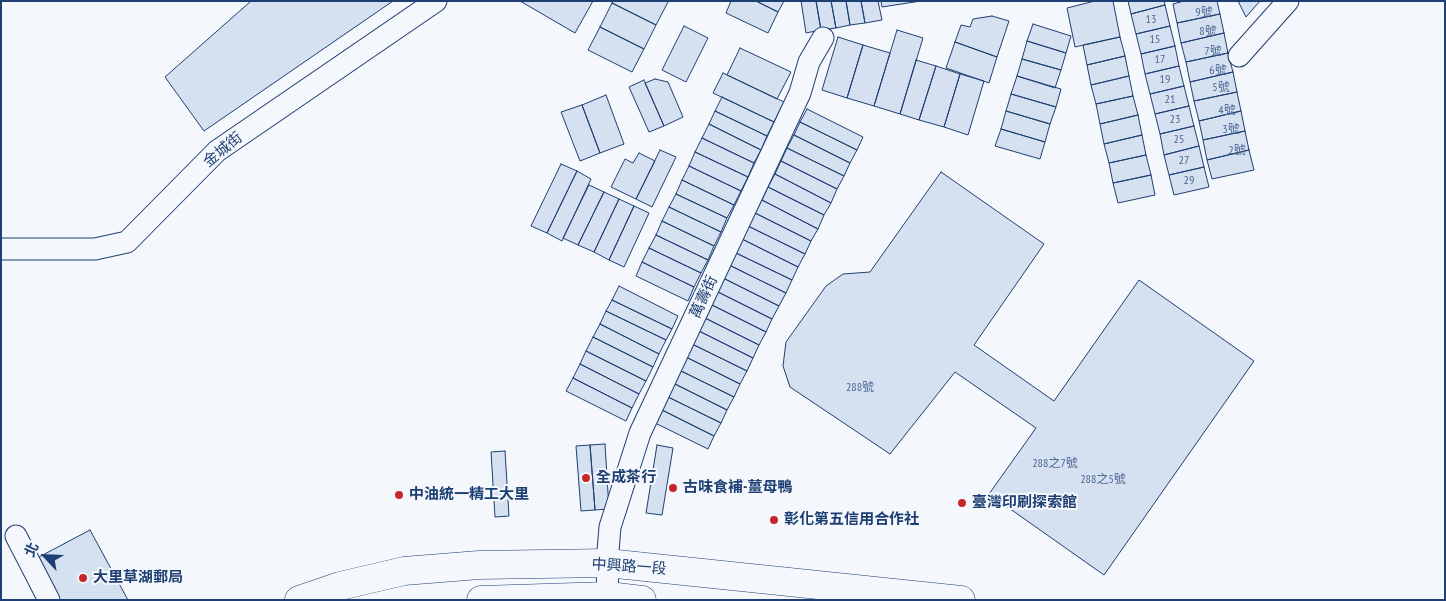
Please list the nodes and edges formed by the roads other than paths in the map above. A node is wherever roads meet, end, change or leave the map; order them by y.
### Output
1 (436, 1) edge
2 (1288, 1) edge
3 (823, 38) dead end
4 (1239, 56) dead end
5 (1, 249) edge
6 (16, 536) dead end
7 (607, 563) junction
8 (608, 598) edge
9 (49, 600) edge
10 (299, 600) edge
11 (482, 600) edge
12 (642, 600) edge
13 (961, 600) edge

1 - 5 street, 金城街
2 - 4 street
3 - 7 street, 萬壽街
6 - 9 street
7 - 8 street, 萬壽街
7 - 10 main road, 中興路一段
7 - 13 main road, 中興路一段
8 - 11 main road, 中興路一段
8 - 12 main road, 中興路一段

